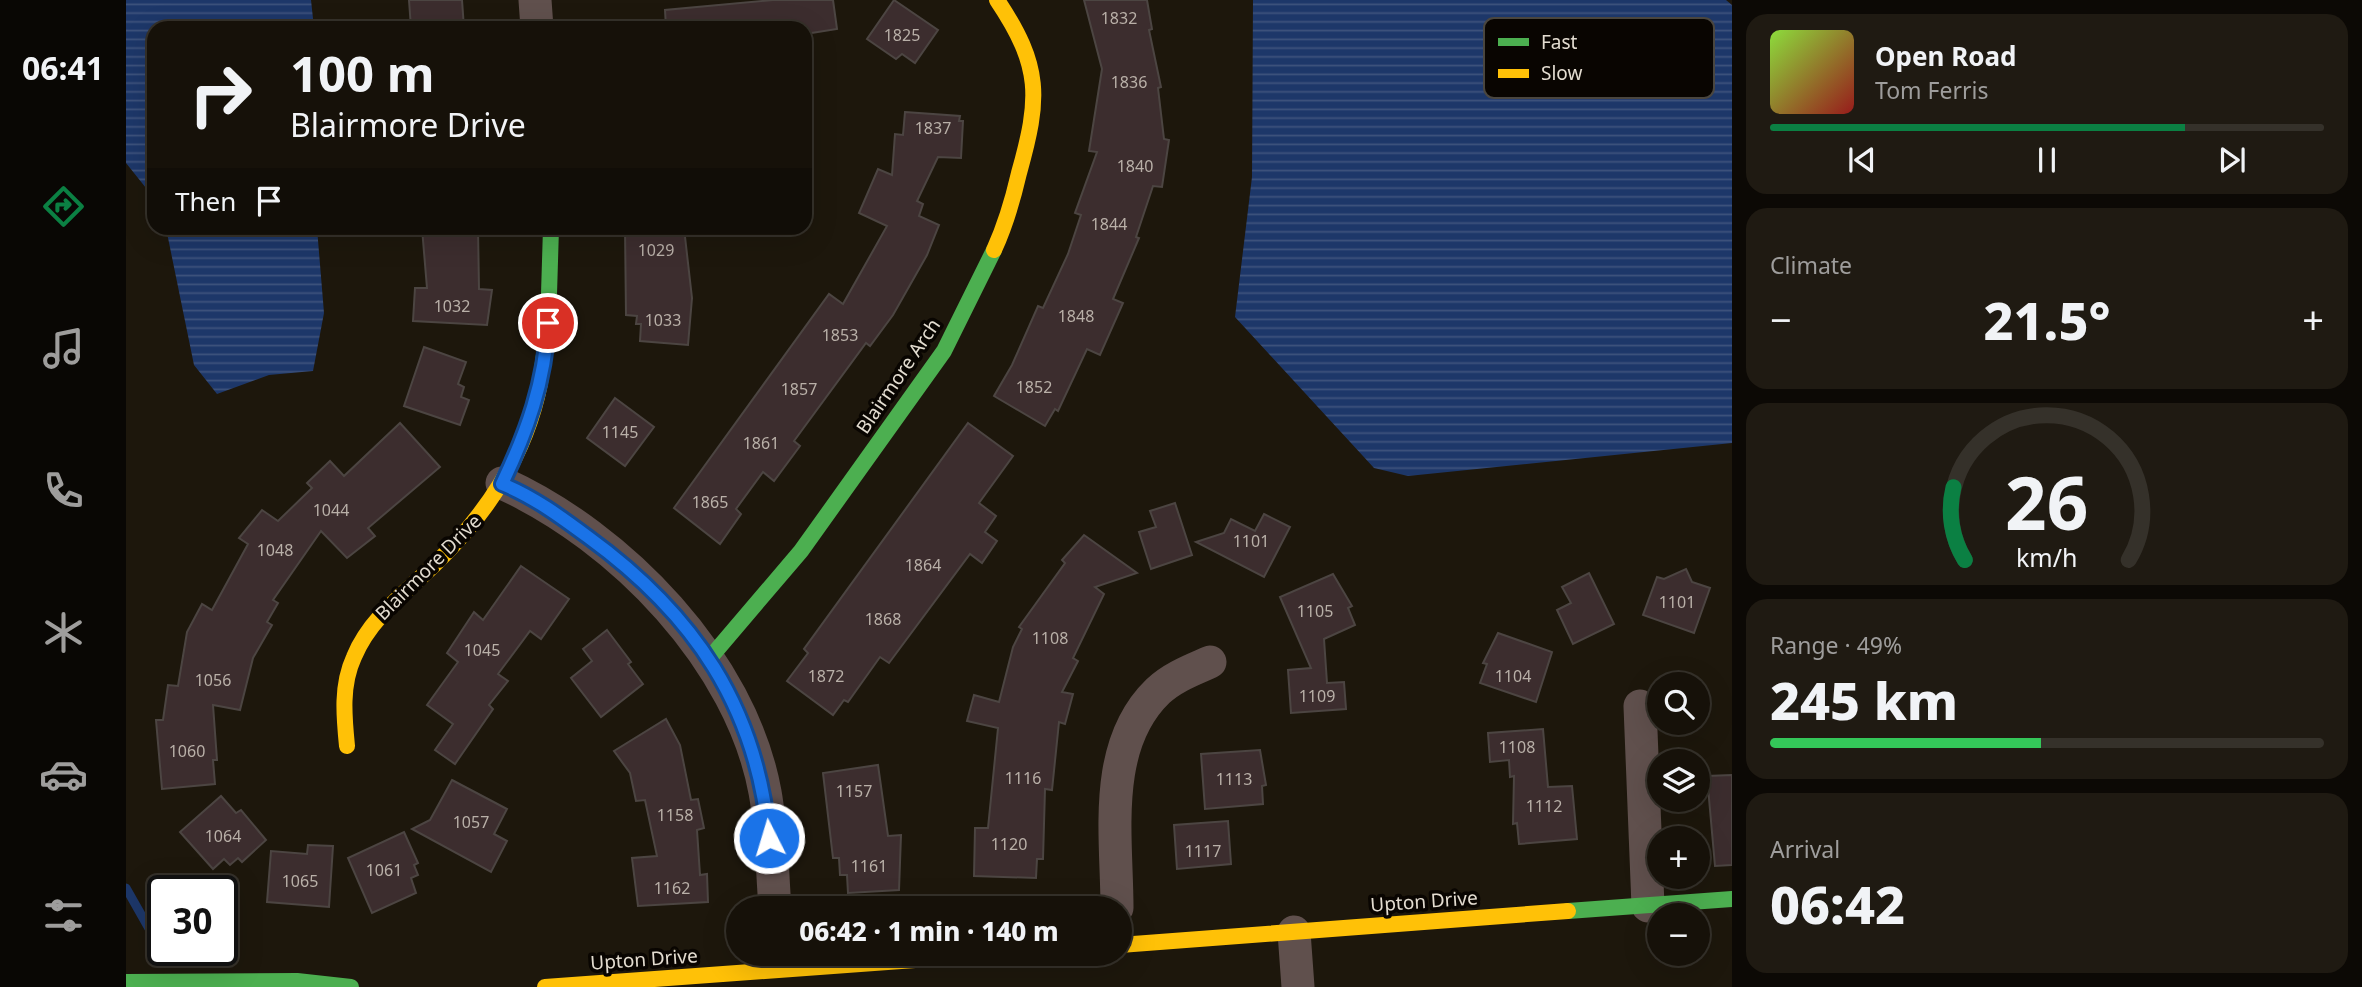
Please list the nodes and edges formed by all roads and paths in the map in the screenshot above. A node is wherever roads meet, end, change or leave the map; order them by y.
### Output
1 (534, 0) edge
2 (997, 0) edge
3 (536, 21) edge
4 (551, 235) edge
5 (502, 484) junction
6 (709, 659) junction
7 (1210, 662) dead end
8 (1640, 706) dead end
9 (348, 746) dead end
10 (774, 896) edge
11 (1117, 896) edge
12 (1732, 899) edge
13 (1648, 903) edge
14 (1684, 903) edge
15 (1647, 906) edge
16 (1294, 932) junction
17 (1132, 944) edge
18 (834, 966) edge
19 (780, 970) edge
20 (126, 982) edge
21 (351, 987) edge
22 (545, 987) edge
23 (1298, 987) edge

1 - 3 street
2 - 6 street, Blairmore Arch
4 - 5 street, Blairmore Drive
5 - 6 street
5 - 9 street, Blairmore Drive
6 - 10 street
7 - 11 street
8 - 13 street
12 - 14 street, Upton Drive
15 - 16 street, Upton Drive
16 - 17 street, Upton Drive
16 - 23 street
18 - 19 street, Upton Drive
19 - 22 street, Upton Drive
20 - 21 street

